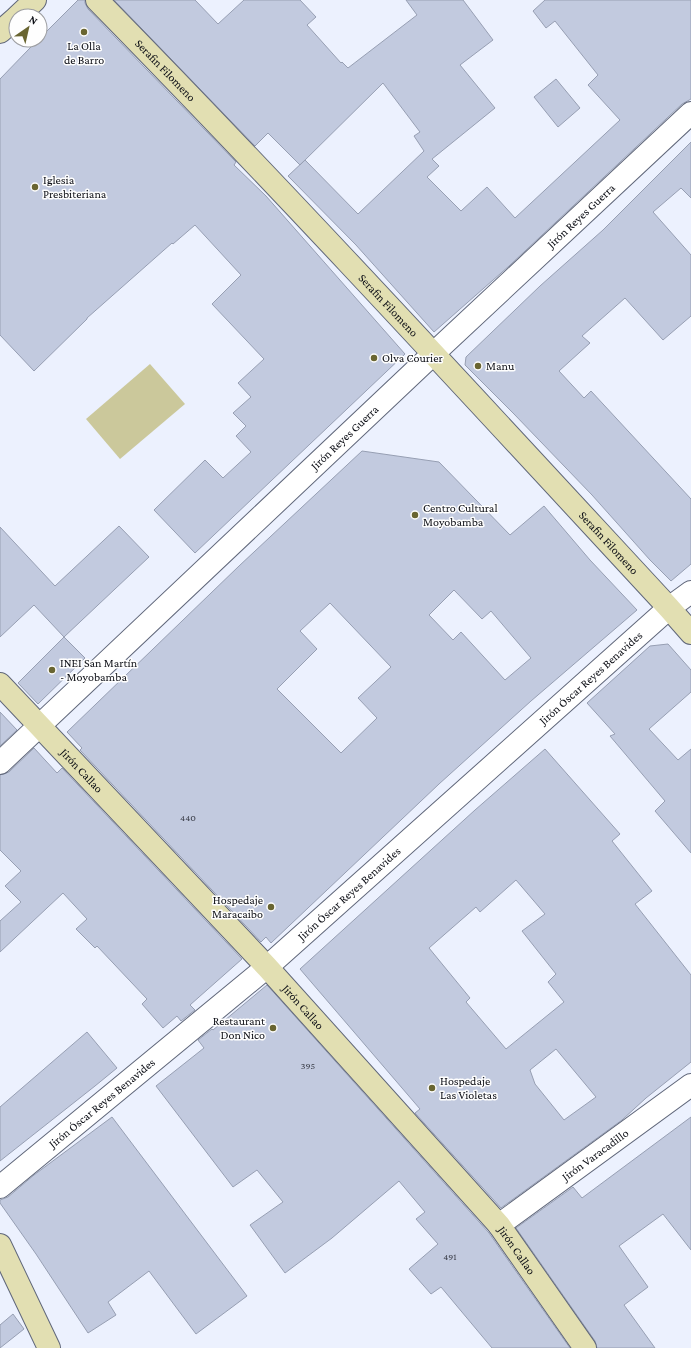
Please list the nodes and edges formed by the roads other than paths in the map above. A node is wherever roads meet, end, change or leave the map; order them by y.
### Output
1 (35, 0) edge
2 (97, 0) edge
3 (27, 8) edge
4 (8, 25) edge
5 (0, 32) edge
6 (691, 113) edge
7 (433, 354) junction
8 (691, 592) edge
9 (669, 608) junction
10 (691, 633) edge
11 (0, 684) edge
12 (39, 725) junction
13 (0, 763) edge
14 (267, 968) junction
15 (691, 1085) edge
16 (0, 1187) edge
17 (500, 1225) junction
18 (0, 1245) edge
19 (49, 1348) edge
20 (585, 1348) edge

1 - 3 street
2 - 7 street, Serafin Filomeno
4 - 5 street
6 - 7 street, Jirón Reyes Guerra
7 - 9 street, Serafin Filomeno
7 - 12 street, Jirón Reyes Guerra
8 - 9 street, Jirón Óscar Reyes Benavides
9 - 10 street, Serafin Filomeno
9 - 14 street, Jirón Óscar Reyes Benavides
11 - 12 street, Jirón Callao
12 - 13 street, Jirón Reyes Guerra
12 - 14 street, Jirón Callao
14 - 16 street, Jirón Óscar Reyes Benavides
14 - 17 street, Jirón Callao
15 - 17 street, Jirón Varacadillo
17 - 20 street, Jirón Callao
18 - 19 street

